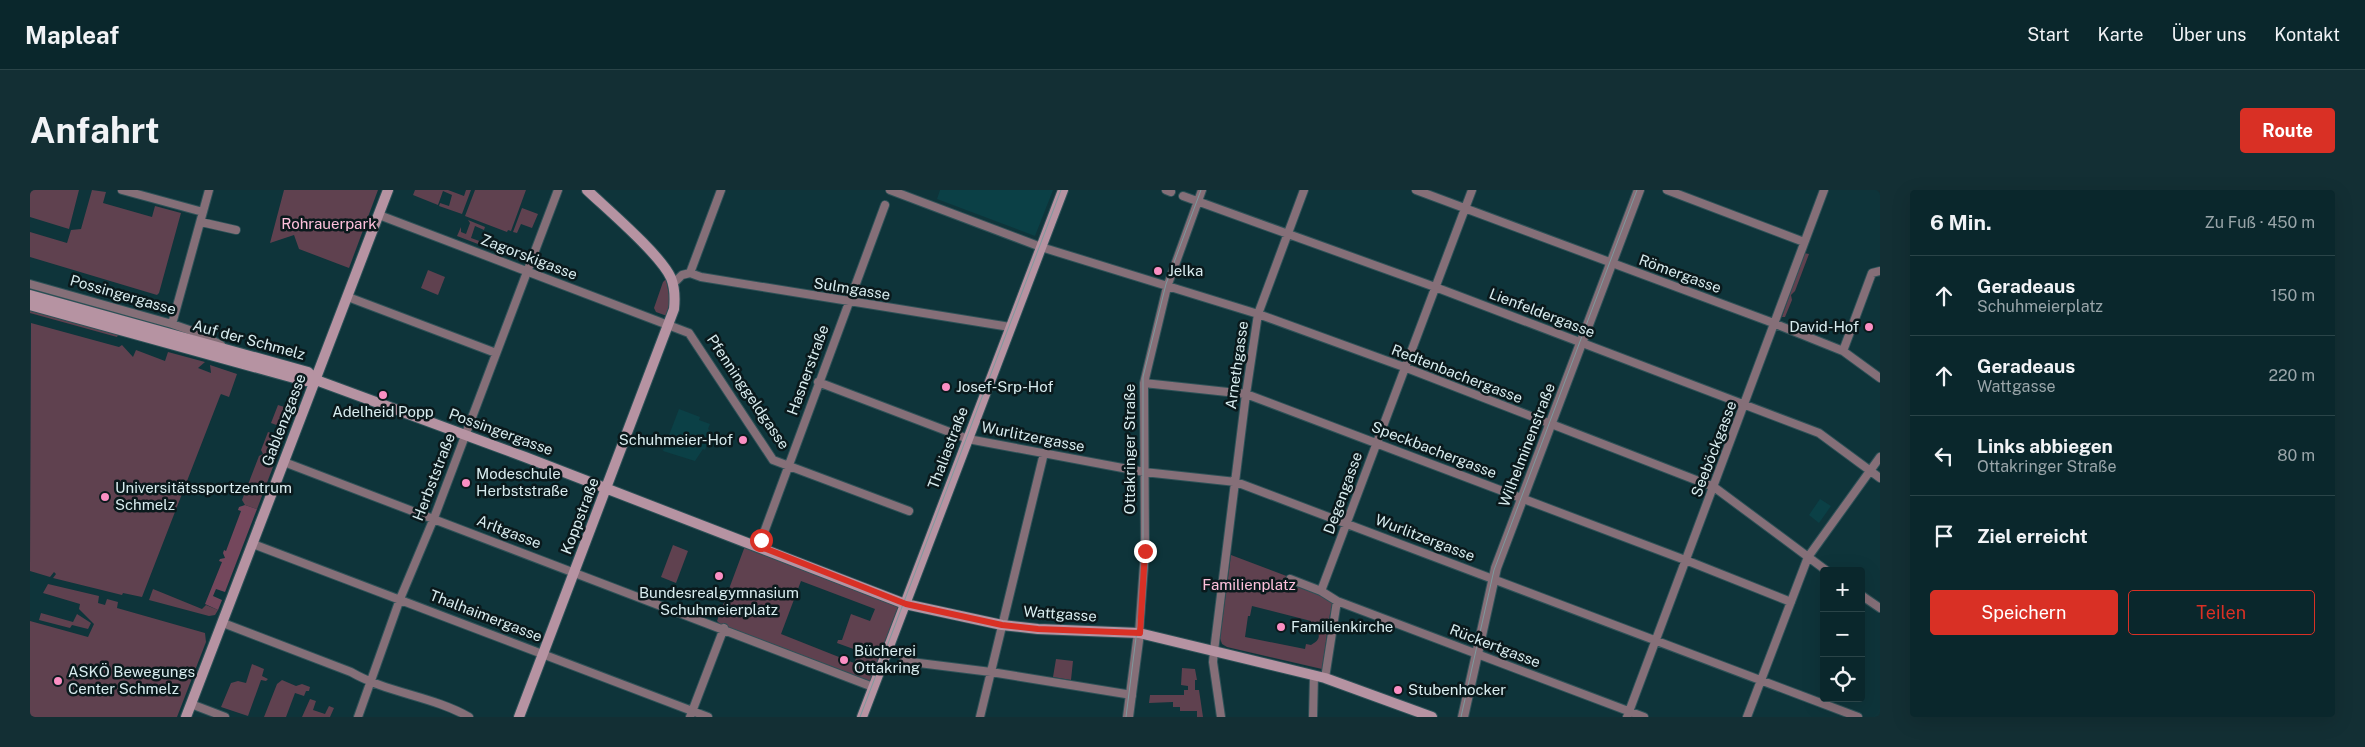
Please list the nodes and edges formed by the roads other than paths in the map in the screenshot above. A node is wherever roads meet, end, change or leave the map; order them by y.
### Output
1 (122, 190) edge
2 (208, 190) edge
3 (388, 190) edge
4 (558, 190) edge
5 (587, 190) edge
6 (721, 190) edge
7 (890, 190) edge
8 (1063, 190) edge
9 (1202, 190) edge
10 (1304, 190) edge
11 (1416, 190) edge
12 (1472, 190) edge
13 (1639, 190) edge
14 (1667, 190) edge
15 (1824, 190) edge
16 (1183, 196) dead end
17 (1198, 202) junction
18 (886, 205) dead end
19 (1465, 208) junction
20 (203, 212) junction
21 (379, 215) junction
22 (200, 222) junction
23 (236, 230) dead end
24 (1288, 232) junction
25 (1804, 242) junction
26 (1041, 247) junction
27 (1612, 263) junction
28 (528, 271) junction
29 (1880, 271) edge
30 (690, 273) junction
31 (30, 284) edge
32 (673, 284) junction
33 (1168, 287) junction
34 (1435, 287) junction
35 (30, 295) edge
36 (348, 297) junction
37 (848, 302) junction
38 (30, 305) edge
39 (1258, 314) junction
40 (172, 324) junction
41 (1776, 324) junction
42 (669, 325) junction
43 (1010, 327) junction
44 (1581, 343) junction
45 (1843, 351) junction
46 (233, 352) junction
47 (496, 354) junction
48 (1404, 367) junction
49 (1880, 378) edge
50 (316, 380) junction
51 (818, 382) junction
52 (1144, 383) junction
53 (1246, 394) junction
54 (1746, 405) junction
55 (1550, 425) junction
56 (465, 435) junction
57 (968, 439) junction
58 (1376, 443) junction
59 (1044, 453) junction
60 (1880, 457) edge
61 (284, 462) junction
62 (787, 464) junction
63 (1870, 471) junction
64 (1144, 472) junction
65 (1880, 478) edge
66 (1236, 482) junction
67 (1714, 487) junction
68 (607, 488) junction
69 (1522, 498) junction
70 (909, 511) dead end
71 (434, 518) junction
72 (1346, 523) junction
73 (253, 544) junction
74 (759, 546) junction
75 (1808, 557) junction
76 (1687, 560) junction
77 (1822, 567) edge
78 (574, 571) junction
79 (1493, 578) junction
80 (1290, 579) dead end
81 (1321, 591) junction
82 (400, 598) junction
83 (1865, 598) edge
84 (1337, 601) junction
85 (1791, 602) junction
86 (905, 604) junction
87 (1880, 608) edge
88 (223, 623) junction
89 (1002, 625) junction
90 (724, 628) junction
91 (1140, 633) junction
92 (1657, 641) junction
93 (1214, 651) junction
94 (544, 653) junction
95 (1477, 653) junction
96 (903, 661) dead end
97 (991, 672) junction
98 (1314, 675) junction
99 (1325, 678) junction
100 (372, 680) junction
101 (1761, 680) junction
102 (873, 687) junction
103 (1132, 695) junction
104 (191, 704) junction
105 (691, 714) edge
106 (1628, 715) edge
107 (186, 717) edge
108 (225, 717) edge
109 (358, 717) edge
110 (468, 717) edge
111 (519, 717) edge
112 (708, 717) edge
113 (862, 717) edge
114 (980, 717) edge
115 (1128, 717) edge
116 (1221, 717) edge
117 (1313, 717) edge
118 (1432, 717) edge
119 (1463, 717) edge
120 (1644, 717) edge
121 (1747, 717) edge
122 (1858, 717) edge

1 - 20 street
2 - 20 street
3 - 21 main road, Gablenzgasse
4 - 28 street, Herbststraße
5 - 32 main road
6 - 30 street
7 - 26 street, Redtenbachergasse
8 - 26 main road, Thaliastraße
9 - 17 street, Ottakringer Straße
10 - 24 street, Arnethgasse
11 - 19 street, Römergasse
12 - 19 street, Degengasse
13 - 27 street, Wilhelminenstraße
14 - 25 street
15 - 25 street, Seeböckgasse
16 - 17 street, Lienfeldergasse
17 - 24 street, Lienfeldergasse
17 - 33 street, Ottakringer Straße
18 - 37 street, Hasnerstraße
19 - 27 street, Römergasse
19 - 34 street, Degengasse
20 - 22 street
21 - 28 street, Zagorskigasse
21 - 36 main road, Gablenzgasse
22 - 23 street
22 - 40 street
24 - 34 street, Lienfeldergasse
24 - 39 street, Arnethgasse
25 - 41 street, Seeböckgasse
26 - 33 street, Redtenbachergasse
26 - 43 main road, Thaliastraße
27 - 41 street, Römergasse
27 - 44 street, Wilhelminenstraße
28 - 42 street, Zagorskigasse
28 - 47 street, Herbststraße
29 - 45 street
30 - 32 street
30 - 37 street, Sulmgasse
31 - 40 street, Possingergasse
32 - 42 main road
33 - 39 street, Redtenbachergasse
33 - 52 street, Ottakringer Straße
34 - 44 street, Lienfeldergasse
34 - 48 street, Degengasse
35 - 46 main road, Auf der Schmelz
36 - 47 street
36 - 50 main road, Gablenzgasse
37 - 43 street, Sulmgasse
37 - 51 street, Hasnerstraße
38 - 50 main road, Auf der Schmelz
39 - 48 street, Redtenbachergasse
39 - 53 street, Arnethgasse
40 - 46 street, Possingergasse
41 - 45 street, Römergasse
41 - 54 street, Seeböckgasse
42 - 62 street, Pfenninggeldgasse
42 - 68 main road, Koppstraße
43 - 57 main road, Thaliastraße
44 - 54 street, Lienfeldergasse
44 - 55 street, Wilhelminenstraße
45 - 49 street, Römergasse
46 - 50 main road, Auf der Schmelz
47 - 56 street, Herbststraße
48 - 55 street, Redtenbachergasse
48 - 58 street, Degengasse
50 - 56 main road, Possingergasse
50 - 61 main road, Gablenzgasse
51 - 57 street, Wurlitzergasse
51 - 62 street, Hasnerstraße
52 - 53 street, Speckbachergasse
52 - 64 street, Ottakringer Straße
53 - 58 street, Speckbachergasse
53 - 66 street, Arnethgasse
54 - 63 street, Lienfeldergasse
54 - 67 street, Seeböckgasse
55 - 67 street, Redtenbachergasse
55 - 69 street, Wilhelminenstraße
56 - 68 main road, Possingergasse
56 - 71 street, Herbststraße
57 - 59 street, Wurlitzergasse
57 - 86 main road, Thaliastraße
58 - 69 street, Speckbachergasse
58 - 72 street, Degengasse
59 - 64 street, Wurlitzergasse
59 - 89 street
60 - 63 street
61 - 71 street, Arltgasse
61 - 73 main road, Gablenzgasse
62 - 70 street, Pfenninggeldgasse
62 - 74 street, Hasnerstraße
63 - 65 street, Lienfeldergasse
63 - 75 street
64 - 66 street, Wurlitzergasse
64 - 91 street, Ottakringer Straße
66 - 72 street, Wurlitzergasse
66 - 93 street, Arnethgasse
67 - 75 street, Redtenbachergasse
67 - 76 street, Seeböckgasse
68 - 74 main road, Possingergasse
68 - 78 main road, Koppstraße
69 - 76 street, Speckbachergasse
69 - 79 street, Wilhelminenstraße
71 - 78 street, Arltgasse
71 - 82 street, Herbststraße
72 - 79 street, Wurlitzergasse
72 - 81 street, Degengasse
73 - 82 street, Thalhaimergasse
73 - 88 main road, Gablenzgasse
74 - 86 main road, Wattgasse
75 - 77 street, Redtenbachergasse
75 - 85 street
76 - 85 street, Speckbachergasse
76 - 92 street, Seeböckgasse
78 - 90 street, Arltgasse
78 - 94 main road, Koppstraße
79 - 92 street, Wurlitzergasse
79 - 95 street, Wilhelminenstraße
80 - 81 street
81 - 84 street
82 - 94 street, Thalhaimergasse
82 - 100 street, Herbststraße
83 - 87 street
84 - 95 street, Rückertgasse
84 - 99 street
85 - 101 street
86 - 89 main road, Wattgasse
86 - 102 main road, Thaliastraße
88 - 100 street
88 - 104 main road, Gablenzgasse
89 - 91 main road, Wattgasse
89 - 97 street
90 - 102 street, Arltgasse
90 - 105 street
91 - 93 main road, Wattgasse
91 - 103 street, Ottakringer Straße
92 - 101 street, Wurlitzergasse
92 - 106 street, Seeböckgasse
93 - 98 main road
93 - 116 street
94 - 105 street, Thalhaimergasse
94 - 111 main road, Koppstraße
95 - 106 street, Rückertgasse
95 - 119 street, Wilhelminenstraße
96 - 97 street
97 - 103 street
97 - 114 street
98 - 99 main road
98 - 117 street
99 - 118 main road
100 - 109 street, Herbststraße
100 - 110 street
101 - 121 street
101 - 122 street, Wurlitzergasse
102 - 113 main road, Thaliastraße
103 - 115 street, Ottakringer Straße
104 - 107 main road, Gablenzgasse
104 - 108 street
105 - 112 street, Thalhaimergasse
106 - 120 street, Rückertgasse

